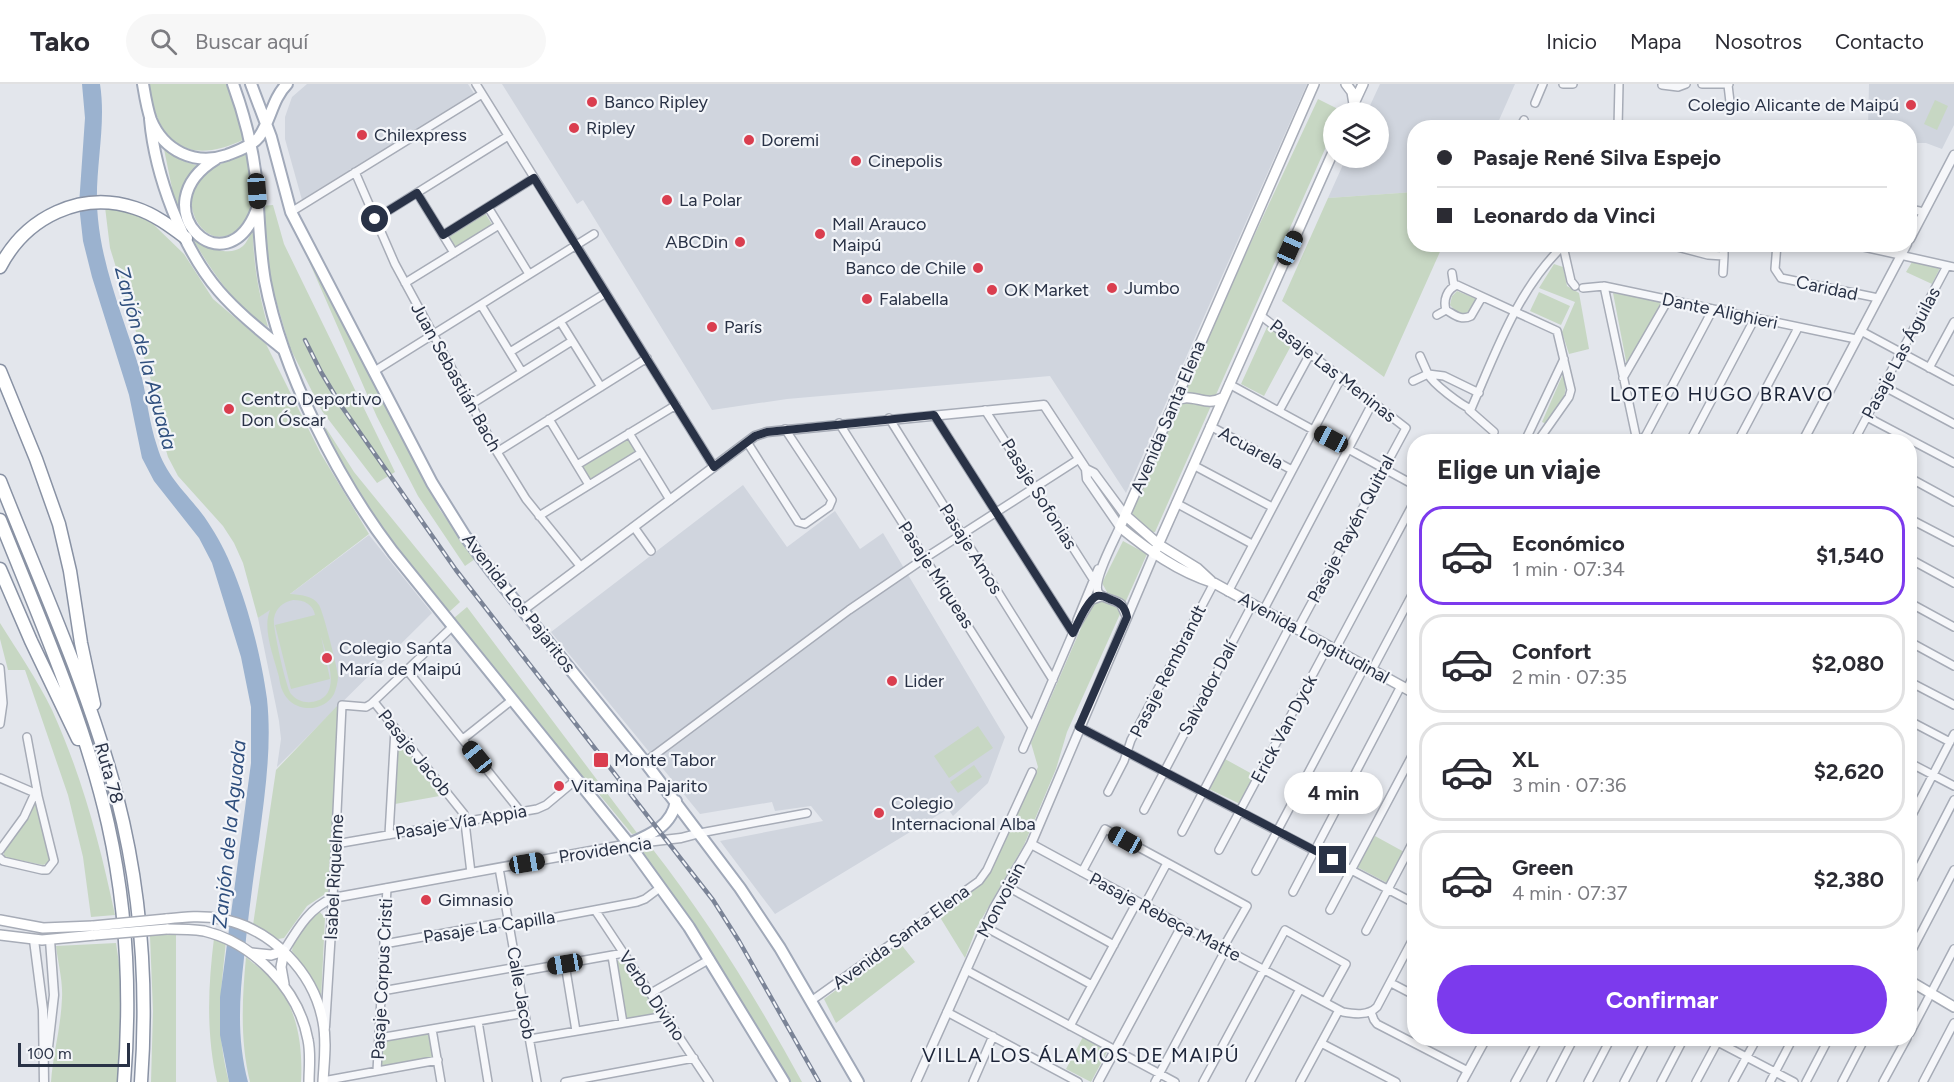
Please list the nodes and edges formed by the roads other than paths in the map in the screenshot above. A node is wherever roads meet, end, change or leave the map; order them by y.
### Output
1 (143, 84) edge
2 (233, 84) edge
3 (251, 84) edge
4 (287, 84) edge
5 (476, 84) edge
6 (1346, 84) edge
7 (1363, 84) edge
8 (1543, 84) edge
9 (1563, 84) edge
10 (1573, 84) edge
11 (1619, 84) edge
12 (1686, 84) edge
13 (1702, 84) edge
14 (1315, 85) edge
15 (1662, 85) edge
16 (1729, 85) edge
17 (482, 94) junction
18 (1352, 102) edge
19 (1355, 102) edge
20 (1730, 102) dead end
21 (1535, 103) dead end
22 (150, 118) junction
23 (1618, 120) edge
24 (266, 124) junction
25 (508, 136) junction
26 (250, 144) junction
27 (1954, 155) edge
28 (221, 156) junction
29 (1326, 168) edge
30 (355, 172) junction
31 (534, 178) junction
32 (417, 193) junction
33 (258, 206) junction
34 (488, 207) junction
35 (1917, 210) edge
36 (291, 212) junction
37 (1924, 212) junction
38 (375, 219) junction
39 (499, 225) junction
40 (1917, 226) edge
41 (594, 234) dead end
42 (443, 235) junction
43 (186, 238) junction
44 (576, 245) junction
45 (1558, 252) edge
46 (1565, 252) edge
47 (1697, 252) edge
48 (1724, 252) edge
49 (1776, 252) edge
50 (1887, 252) edge
51 (1903, 252) edge
52 (454, 253) junction
53 (1901, 255) junction
54 (1724, 256) junction
55 (1951, 266) edge
56 (0, 267) edge
57 (1452, 273) dead end
58 (1723, 273) dead end
59 (529, 274) junction
60 (405, 284) junction
61 (1604, 285) junction
62 (1454, 286) junction
63 (606, 292) junction
64 (1482, 297) junction
65 (1878, 298) junction
66 (1668, 300) junction
67 (481, 305) junction
68 (1713, 309) junction
69 (1446, 310) junction
70 (1515, 312) junction
71 (1260, 315) junction
72 (1437, 315) dead end
73 (1755, 318) junction
74 (560, 321) junction
75 (1954, 322) edge
76 (1798, 328) junction
77 (432, 335) junction
78 (1859, 335) junction
79 (572, 341) junction
80 (284, 351) junction
81 (510, 352) junction
82 (1901, 353) junction
83 (1310, 354) junction
84 (1420, 356) dead end
85 (647, 358) junction
86 (1564, 359) junction
87 (1188, 368) junction
88 (1929, 368) junction
89 (0, 372) edge
90 (373, 372) junction
91 (522, 372) junction
92 (1428, 374) junction
93 (1341, 378) junction
94 (1623, 378) junction
95 (1413, 381) dead end
96 (1954, 381) edge
97 (1229, 384) junction
98 (1883, 386) junction
99 (601, 387) junction
100 (1479, 393) junction
101 (1198, 399) junction
102 (1222, 399) junction
103 (1174, 402) junction
104 (1373, 402) junction
105 (470, 405) junction
106 (676, 405) junction
107 (985, 410) junction
108 (1470, 410) junction
109 (1279, 411) junction
110 (934, 415) junction
111 (1867, 417) junction
112 (889, 418) junction
113 (549, 419) junction
114 (839, 423) junction
115 (1535, 423) junction
116 (1211, 424) junction
117 (1954, 424) edge
118 (1406, 428) joint
119 (1547, 428) junction
120 (785, 429) junction
121 (1314, 430) junction
122 (1494, 432) dead end
123 (629, 433) junction
124 (1530, 434) edge
125 (1543, 434) edge
126 (1637, 434) edge
127 (1646, 434) edge
128 (1694, 434) edge
129 (1741, 434) edge
130 (1807, 434) edge
131 (1858, 434) edge
132 (1898, 434) edge
133 (747, 442) junction
134 (1917, 444) edge
135 (1348, 449) junction
136 (497, 452) junction
137 (642, 453) junction
138 (1079, 459) junction
139 (1954, 464) edge
140 (577, 465) junction
141 (1192, 465) junction
142 (714, 467) junction
143 (1384, 468) junction
144 (1086, 469) junction
145 (1292, 470) junction
146 (1407, 480) edge
147 (0, 481) edge
148 (1917, 482) edge
149 (589, 485) junction
150 (1035, 487) junction
151 (670, 500) junction
152 (1954, 502) edge
153 (1176, 503) junction
154 (1272, 507) junction
155 (996, 512) junction
156 (1407, 514) edge
157 (1125, 515) junction
158 (539, 516) junction
159 (0, 520) edge
160 (1917, 523) edge
161 (634, 527) junction
162 (1120, 527) junction
163 (961, 534) junction
164 (1954, 542) edge
165 (1158, 544) junction
166 (1252, 544) junction
167 (651, 551) dead end
168 (1154, 554) junction
169 (925, 558) junction
170 (1917, 563) edge
171 (1103, 565) junction
172 (581, 567) junction
173 (0, 569) edge
174 (1093, 579) junction
175 (1214, 583) junction
176 (1954, 583) edge
177 (1228, 592) junction
178 (1102, 596) junction
179 (1136, 596) junction
180 (1119, 602) junction
181 (1407, 603) edge
182 (1252, 605) junction
183 (1917, 607) edge
184 (523, 610) junction
185 (1263, 611) junction
186 (1127, 617) junction
187 (452, 627) junction
188 (1954, 627) edge
189 (1294, 628) junction
190 (1075, 629) junction
191 (1917, 646) edge
192 (1331, 648) junction
193 (1954, 666) edge
194 (0, 668) edge
195 (1369, 668) junction
196 (407, 670) junction
197 (1053, 680) junction
198 (1917, 686) edge
199 (1407, 689) edge
200 (512, 700) junction
201 (374, 702) junction
202 (1954, 705) edge
203 (0, 724) edge
204 (1917, 725) edge
205 (1032, 727) junction
206 (1079, 727) junction
207 (395, 729) junction
208 (1954, 734) edge
209 (27, 737) dead end
210 (463, 739) junction
211 (1950, 742) junction
212 (102, 746) junction
213 (1023, 749) dead end
214 (1127, 752) junction
215 (645, 762) junction
216 (1407, 765) edge
217 (1917, 767) edge
218 (94, 771) junction
219 (1164, 771) junction
220 (1032, 772) dead end
221 (1933, 775) junction
222 (0, 778) edge
223 (577, 779) junction
224 (1954, 786) edge
225 (1108, 792) dead end
226 (1203, 792) junction
227 (37, 795) junction
228 (1954, 800) edge
229 (676, 801) junction
230 (1917, 806) edge
231 (1144, 810) dead end
232 (520, 811) junction
233 (1239, 811) junction
234 (807, 813) dead end
235 (465, 821) junction
236 (1278, 831) junction
237 (1182, 832) dead end
238 (700, 833) junction
239 (389, 835) junction
240 (336, 844) junction
241 (629, 844) junction
242 (1031, 844) junction
243 (0, 850) edge
244 (1219, 850) dead end
245 (1314, 850) junction
246 (1407, 853) edge
247 (0, 858) edge
248 (1167, 863) junction
249 (499, 868) junction
250 (1351, 870) junction
251 (1954, 870) edge
252 (1917, 871) edge
253 (1082, 872) junction
254 (1256, 872) dead end
255 (471, 873) junction
256 (1006, 886) junction
257 (661, 887) junction
258 (387, 888) junction
259 (1388, 889) junction
260 (1293, 892) dead end
261 (333, 898) junction
262 (1407, 899) edge
263 (1141, 904) junction
264 (595, 910) junction
265 (1330, 910) dead end
266 (0, 920) edge
267 (509, 923) junction
268 (1182, 926) junction
269 (35, 927) junction
270 (985, 927) junction
271 (94, 930) junction
272 (1366, 931) dead end
273 (0, 934) edge
274 (34, 940) junction
275 (50, 940) junction
276 (1917, 941) edge
277 (384, 944) junction
278 (1114, 945) junction
279 (1225, 949) junction
280 (1954, 949) edge
281 (1407, 950) edge
282 (284, 951) junction
283 (249, 952) junction
284 (624, 953) junction
285 (612, 956) junction
286 (710, 959) junction
287 (565, 964) junction
288 (1263, 969) junction
289 (517, 970) junction
290 (966, 970) junction
291 (1390, 983) junction
292 (1092, 985) junction
293 (1917, 985) edge
294 (285, 988) junction
295 (1300, 989) junction
296 (382, 992) junction
297 (1407, 992) edge
298 (651, 993) junction
299 (1931, 993) junction
300 (812, 1001) junction
301 (1325, 1002) junction
302 (1954, 1007) edge
303 (1339, 1010) junction
304 (948, 1012) junction
305 (1371, 1012) junction
306 (525, 1013) junction
307 (666, 1016) junction
308 (1917, 1020) edge
309 (478, 1021) junction
310 (623, 1023) junction
311 (1954, 1023) edge
312 (1070, 1026) junction
313 (432, 1029) junction
314 (576, 1031) junction
315 (993, 1036) junction
316 (379, 1038) junction
317 (325, 1039) junction
318 (530, 1039) junction
319 (1407, 1039) edge
320 (1322, 1043) junction
321 (1420, 1046) edge
322 (1482, 1046) edge
323 (1535, 1046) edge
324 (1570, 1046) edge
325 (1607, 1046) edge
326 (1643, 1046) edge
327 (1680, 1046) edge
328 (1716, 1046) edge
329 (1729, 1046) edge
330 (1752, 1046) edge
331 (1789, 1046) edge
332 (1825, 1046) edge
333 (1861, 1046) edge
334 (1903, 1046) edge
335 (1115, 1050) junction
336 (1746, 1057) junction
337 (694, 1058) junction
338 (438, 1060) junction
339 (377, 1071) junction
340 (1468, 1071) junction
341 (44, 1072) junction
342 (1775, 1072) junction
343 (1159, 1074) junction
344 (1302, 1080) edge
345 (323, 1081) edge
346 (977, 1081) edge
347 (44, 1082) edge
348 (124, 1082) edge
349 (141, 1082) edge
350 (309, 1082) edge
351 (441, 1082) edge
352 (488, 1082) edge
353 (537, 1082) edge
354 (566, 1082) edge
355 (709, 1082) edge
356 (784, 1082) edge
357 (858, 1082) edge
358 (916, 1082) edge
359 (1078, 1082) edge
360 (1098, 1082) edge
361 (1155, 1082) edge
362 (1175, 1082) edge
363 (1203, 1082) edge
364 (1250, 1082) edge
365 (1310, 1082) edge
366 (1396, 1082) edge
367 (1462, 1082) edge
368 (1515, 1082) edge
369 (1551, 1082) edge
370 (1588, 1082) edge
371 (1624, 1082) edge
372 (1661, 1082) edge
373 (1696, 1082) edge
374 (1733, 1082) edge
375 (1770, 1082) edge
376 (1794, 1082) edge
377 (1806, 1082) edge
378 (1842, 1082) edge
379 (1883, 1082) edge
380 (1923, 1082) edge

1 - 22 main road
2 - 26 main road
3 - 24 main road, Avenida Los Pajaritos
4 - 24 main road
5 - 17 street
6 - 18 main road
7 - 19 main road
8 - 21 street
9 - 10 street
11 - 23 street
12 - 15 street
13 - 16 street
14 - 87 main road, Avenida Santa Elena
16 - 20 street
17 - 25 street
17 - 30 street
22 - 28 main road
22 - 43 main road
24 - 26 main road
24 - 36 main road, Avenida Los Pajaritos
25 - 31 street
25 - 32 street
26 - 28 main road
26 - 33 main road
27 - 37 street
28 - 33 main road
29 - 71 main road
30 - 36 street
30 - 38 street, Juan Sebastián Bach
31 - 34 street
31 - 44 street
32 - 38 street
32 - 42 street
33 - 80 main road
34 - 39 street
34 - 42 street
35 - 37 street
36 - 90 main road, Avenida Los Pajaritos
37 - 40 street
38 - 60 street, Juan Sebastián Bach
39 - 52 street
39 - 59 street
41 - 44 street
42 - 52 street
43 - 56 highway
43 - 80 main road
44 - 59 street
44 - 63 street
45 - 70 street
46 - 61 street, Dante Alighieri
47 - 54 street
48 - 54 street
49 - 65 street, Caridad
50 - 53 street
51 - 53 street
52 - 60 street
53 - 55 street
53 - 65 street
54 - 58 street
55 - 82 street, Pasaje Las Águilas
57 - 62 street
59 - 67 street
60 - 77 street, Juan Sebastián Bach
61 - 66 street, Dante Alighieri
61 - 94 street
62 - 64 street
62 - 69 street
63 - 74 street
63 - 85 street
64 - 69 street
64 - 70 street
65 - 78 street
66 - 68 street, Dante Alighieri
66 - 94 street
67 - 77 street
67 - 81 street
68 - 73 street, Dante Alighieri
68 - 127 street
69 - 72 street
70 - 86 street
70 - 100 street
71 - 83 street, Pasaje Las Meninas
71 - 97 main road
73 - 76 street, Dante Alighieri
73 - 128 street
74 - 79 street
74 - 81 street
75 - 88 street
76 - 78 street, Dante Alighieri
76 - 129 street
77 - 90 street
77 - 105 street, Juan Sebastián Bach
78 - 82 street, Dante Alighieri
78 - 130 street
79 - 91 street
79 - 99 street
80 - 187 main road
81 - 91 street
82 - 88 street, Dante Alighieri
82 - 98 street, Pasaje Las Águilas
83 - 93 street, Pasaje Las Meninas
83 - 109 street
84 - 92 street
85 - 99 street
85 - 106 street
86 - 115 street
86 - 119 street
87 - 101 main road
87 - 103 main road, Avenida Santa Elena
88 - 96 street, Dante Alighieri
89 - 212 highway
90 - 184 main road, Avenida Los Pajaritos
91 - 105 street
92 - 95 street
92 - 100 street
92 - 108 street
93 - 104 street, Pasaje Las Meninas
93 - 121 street, Pasaje Rembrandt
94 - 126 street
97 - 102 main road
97 - 109 street
98 - 111 street, Pasaje Las Águilas
98 - 117 street
99 - 113 street
100 - 108 street
101 - 102 main road
101 - 103 main road
101 - 116 main road
102 - 116 main road
103 - 157 main road, Avenida Santa Elena
104 - 118 street, Pasaje Las Meninas
104 - 135 street
105 - 136 street, Juan Sebastián Bach
106 - 123 street
106 - 142 street
107 - 110 street
107 - 138 street, Avenida Longitudinal
107 - 150 street, Pasaje Sofonias
108 - 122 street
109 - 121 street
110 - 112 street
110 - 155 street
111 - 131 street, Pasaje Las Águilas
111 - 132 street
112 - 114 street
112 - 163 street, Pasaje Amos
113 - 136 street
113 - 140 street
114 - 120 street
114 - 169 street, Pasaje Miqueas
115 - 119 street
115 - 124 street
116 - 141 main road
116 - 145 street, Acuarela
118 - 143 street, Pasaje Rayén Quitral
119 - 125 street
120 - 133 street
120 - 133 street
121 - 135 street
121 - 145 street, Pasaje Rembrandt
123 - 137 street
123 - 140 street
133 - 142 street
134 - 139 street
135 - 143 street
135 - 185 street
136 - 158 street, Juan Sebastián Bach
137 - 149 street
137 - 151 street
138 - 144 street, Avenida Longitudinal
138 - 150 street
140 - 149 street
141 - 153 main road
141 - 154 street
142 - 151 street
143 - 146 street
143 - 189 street, Pasaje Rayén Quitral
144 - 157 street, Avenida Longitudinal
144 - 162 street, Avenida Longitudinal
145 - 154 street, Pasaje Rembrandt
147 - 212 highway, Ruta 78
148 - 152 street
149 - 158 street
150 - 155 street
150 - 174 street, Pasaje Sofonias
151 - 161 street
153 - 165 main road
153 - 166 street
154 - 166 street, Pasaje Rembrandt
155 - 163 street
155 - 190 street
156 - 192 street, Erick Van Dyck
157 - 162 main road, Avenida Santa Elena
157 - 165 main road, Avenida Longitudinal
158 - 172 street, Juan Sebastián Bach
159 - 218 highway, Ruta 78
160 - 164 street
161 - 167 street
161 - 172 street
162 - 168 main road, Avenida Longitudinal
162 - 171 street, Avenida Santa Elena
163 - 169 street
163 - 197 street, Pasaje Amos
165 - 168 main road
165 - 175 main road, Avenida Longitudinal
166 - 177 street, Pasaje Rembrandt
168 - 175 main road, Avenida Longitudinal
168 - 179 street
169 - 205 street, Pasaje Miqueas
169 - 215 street
170 - 176 street
171 - 174 street, Avenida Santa Elena
171 - 178 street
172 - 184 street
173 - 218 highway
174 - 190 street, Avenida Santa Elena
175 - 177 main road, Avenida Longitudinal
175 - 214 street, Pasaje Rembrandt
177 - 182 main road, Avenida Longitudinal
178 - 180 street
178 - 190 street
179 - 180 street
179 - 186 street
180 - 186 street
181 - 195 street
182 - 185 main road, Avenida Longitudinal
182 - 219 street, Salvador Dalí
183 - 188 street
184 - 215 main road, Avenida Los Pajaritos
185 - 189 main road, Avenida Longitudinal
186 - 206 street, Monvoisin
187 - 196 street
187 - 200 main road
189 - 192 main road, Avenida Longitudinal
189 - 226 street, Pasaje Rayén Quitral
190 - 197 street, Avenida Santa Elena
191 - 193 street
192 - 195 main road, Avenida Longitudinal
192 - 233 street, Erick Van Dyck
194 - 203 street
195 - 199 main road, Avenida Longitudinal
195 - 236 street
196 - 201 street
196 - 210 street
197 - 205 street, Avenida Santa Elena
198 - 202 street
199 - 245 street
200 - 210 street
200 - 223 main road
201 - 207 street, Pasaje Jacob
201 - 240 street, Isabel Riquelme
204 - 211 street
205 - 213 street, Avenida Santa Elena
206 - 214 street
206 - 242 street, Monvoisin
207 - 235 street, Pasaje Jacob
207 - 239 street
208 - 211 street
209 - 227 street
210 - 232 street
211 - 221 street
212 - 349 highway, Ruta 78
214 - 219 street
214 - 225 street, Pasaje Rembrandt
215 - 229 main road, Avenida Los Pajaritos
216 - 250 street
217 - 221 street
218 - 348 highway, Ruta 78
219 - 226 street
219 - 231 street, Salvador Dalí
220 - 300 street, Avenida Santa Elena
221 - 224 street
221 - 230 street
222 - 227 street
223 - 232 street, Pasaje Vía Appia
223 - 241 main road
226 - 233 street
226 - 237 street, Pasaje Rayén Quitral
227 - 243 street
227 - 247 street
228 - 252 street
229 - 238 main road, Avenida Los Pajaritos
229 - 241 main road
232 - 235 street, Pasaje Vía Appia
233 - 236 street
233 - 244 street, Erick Van Dyck
234 - 238 street, Providencia
235 - 239 street, Pasaje Vía Appia
235 - 255 street, Pasaje Jacob
236 - 245 street
236 - 254 street
238 - 241 street, Providencia
238 - 300 main road, Avenida Los Pajaritos
239 - 240 street, Pasaje Vía Appia
240 - 261 street, Isabel Riquelme
241 - 249 street, Providencia
241 - 257 main road
242 - 253 street, Pasaje Rebeca Matte
242 - 256 street, Monvoisin
245 - 250 street
245 - 260 street
246 - 259 street
248 - 253 street
248 - 263 street
248 - 279 street
249 - 255 street, Providencia
249 - 267 street, Calle Jacob
250 - 259 street
250 - 265 street
251 - 276 street
253 - 263 street, Pasaje Rebeca Matte
255 - 258 street, Providencia
256 - 270 street, Monvoisin
256 - 278 street
257 - 264 street, Pasaje La Capilla
257 - 286 main road
258 - 261 street, Providencia
258 - 277 street, Pasaje Corpus Cristi
259 - 262 street
259 - 272 street
261 - 282 street, Providencia
261 - 317 street, Isabel Riquelme
263 - 268 street, Pasaje Rebeca Matte
263 - 278 street
264 - 267 street, Pasaje La Capilla
264 - 284 street, Verbo Divino
266 - 269 main road
267 - 277 street, Pasaje La Capilla
267 - 289 street, Calle Jacob
268 - 279 street, Pasaje Rebeca Matte
268 - 335 street
269 - 271 main road
269 - 275 main road
270 - 290 street, Monvoisin
270 - 292 street
271 - 275 main road
271 - 282 main road, bridge
271 - 283 main road, bridge
273 - 274 main road
274 - 275 main road
274 - 341 street
275 - 341 street
277 - 296 street, Pasaje Corpus Cristi
278 - 292 street
279 - 288 street, Pasaje Rebeca Matte
279 - 343 street
280 - 299 street
281 - 291 street
282 - 283 main road
282 - 294 main road
282 - 317 main road
283 - 294 main road
284 - 285 street
284 - 298 street, Verbo Divino
285 - 287 street
285 - 310 street
286 - 298 street
286 - 356 main road
287 - 289 street
287 - 314 street
288 - 295 street, Pasaje Rebeca Matte
288 - 301 street
288 - 363 street
289 - 296 street
289 - 306 street, Calle Jacob
290 - 304 street, Monvoisin
290 - 312 street
291 - 297 street
291 - 305 street
292 - 312 street
293 - 299 main road
294 - 350 main road
295 - 301 street, Pasaje Rebeca Matte
295 - 364 street
296 - 316 street, Pasaje Corpus Cristi
298 - 307 street, Verbo Divino
299 - 302 main road
299 - 308 street
300 - 357 main road, Avenida Los Pajaritos
301 - 303 street, Pasaje Rebeca Matte
303 - 305 street
303 - 320 street
304 - 315 street
304 - 358 street, Monvoisin
305 - 319 street
306 - 309 street
306 - 318 street, Calle Jacob
307 - 310 street
307 - 337 street, Verbo Divino
309 - 313 street
309 - 352 street
310 - 314 street
311 - 380 street
312 - 335 street
313 - 316 street
313 - 338 street
314 - 318 street
315 - 346 street
315 - 359 street
316 - 339 street, Pasaje Corpus Cristi
317 - 345 main road, Isabel Riquelme
318 - 353 street, Calle Jacob
320 - 344 street
320 - 366 street
321 - 340 street
322 - 340 street
323 - 368 street
324 - 369 street
325 - 370 street
326 - 371 street
327 - 372 street
328 - 373 street
329 - 336 street
330 - 336 street
331 - 342 street
332 - 377 street
333 - 378 street
334 - 379 street
335 - 343 street
335 - 360 street
336 - 342 street
336 - 374 street
337 - 354 street
337 - 355 street, Verbo Divino
338 - 339 street
338 - 351 street
339 - 345 street
340 - 367 street
341 - 347 street
342 - 375 street
342 - 376 street
343 - 361 street
343 - 362 street
344 - 365 street

